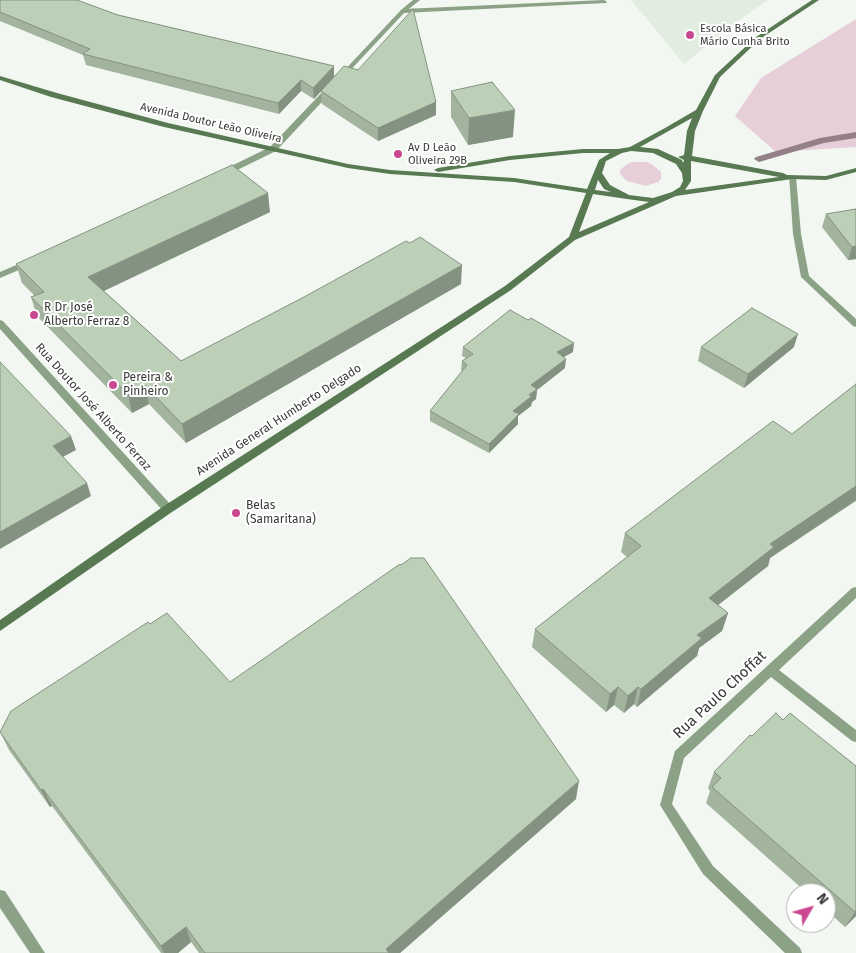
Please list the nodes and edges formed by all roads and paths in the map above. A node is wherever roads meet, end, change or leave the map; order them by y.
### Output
1 (417, 0) edge
2 (816, 0) edge
3 (604, 2) dead end
4 (403, 11) junction
5 (0, 78) edge
6 (699, 110) junction
7 (273, 148) junction
8 (631, 149) junction
9 (620, 151) junction
10 (655, 151) junction
11 (688, 158) junction
12 (599, 166) junction
13 (856, 170) edge
14 (420, 173) junction
15 (686, 173) junction
16 (792, 177) junction
17 (213, 178) edge
18 (590, 190) junction
19 (675, 194) junction
20 (627, 197) junction
21 (665, 198) junction
22 (572, 238) junction
23 (36, 259) edge
24 (0, 275) edge
25 (0, 323) edge
26 (856, 324) edge
27 (168, 509) junction
28 (856, 591) edge
29 (0, 626) edge
30 (771, 670) junction
31 (856, 737) edge
32 (0, 896) edge
33 (38, 953) edge
34 (795, 953) edge

1 - 4 street
2 - 6 main road
3 - 4 street
4 - 7 street
5 - 7 main road, Avenida Doutor Leão Oliveira
6 - 8 main road
6 - 11 main road
7 - 14 main road, Avenida Doutor Leão Oliveira
7 - 17 street
8 - 9 main road
8 - 10 main road
9 - 12 main road
9 - 14 main road, Avenida Doutor Leão Oliveira
10 - 11 main road
10 - 15 main road
11 - 15 main road
11 - 16 main road
12 - 18 main road
12 - 20 main road
13 - 16 main road
14 - 18 main road, Avenida Doutor Leão Oliveira
15 - 19 main road
16 - 19 main road
16 - 26 street
18 - 20 main road, Avenida Doutor Leão Oliveira
18 - 22 main road
19 - 21 main road
20 - 21 main road
21 - 22 main road, Avenida General Humberto Delgado
22 - 27 main road, Avenida General Humberto Delgado
23 - 24 street
25 - 27 street, Rua Doutor José Alberto Ferraz
27 - 29 main road, Avenida General Humberto Delgado
28 - 30 street, Rua Paulo Choffat
30 - 31 street
30 - 34 street, Rua Paulo Choffat
32 - 33 street

